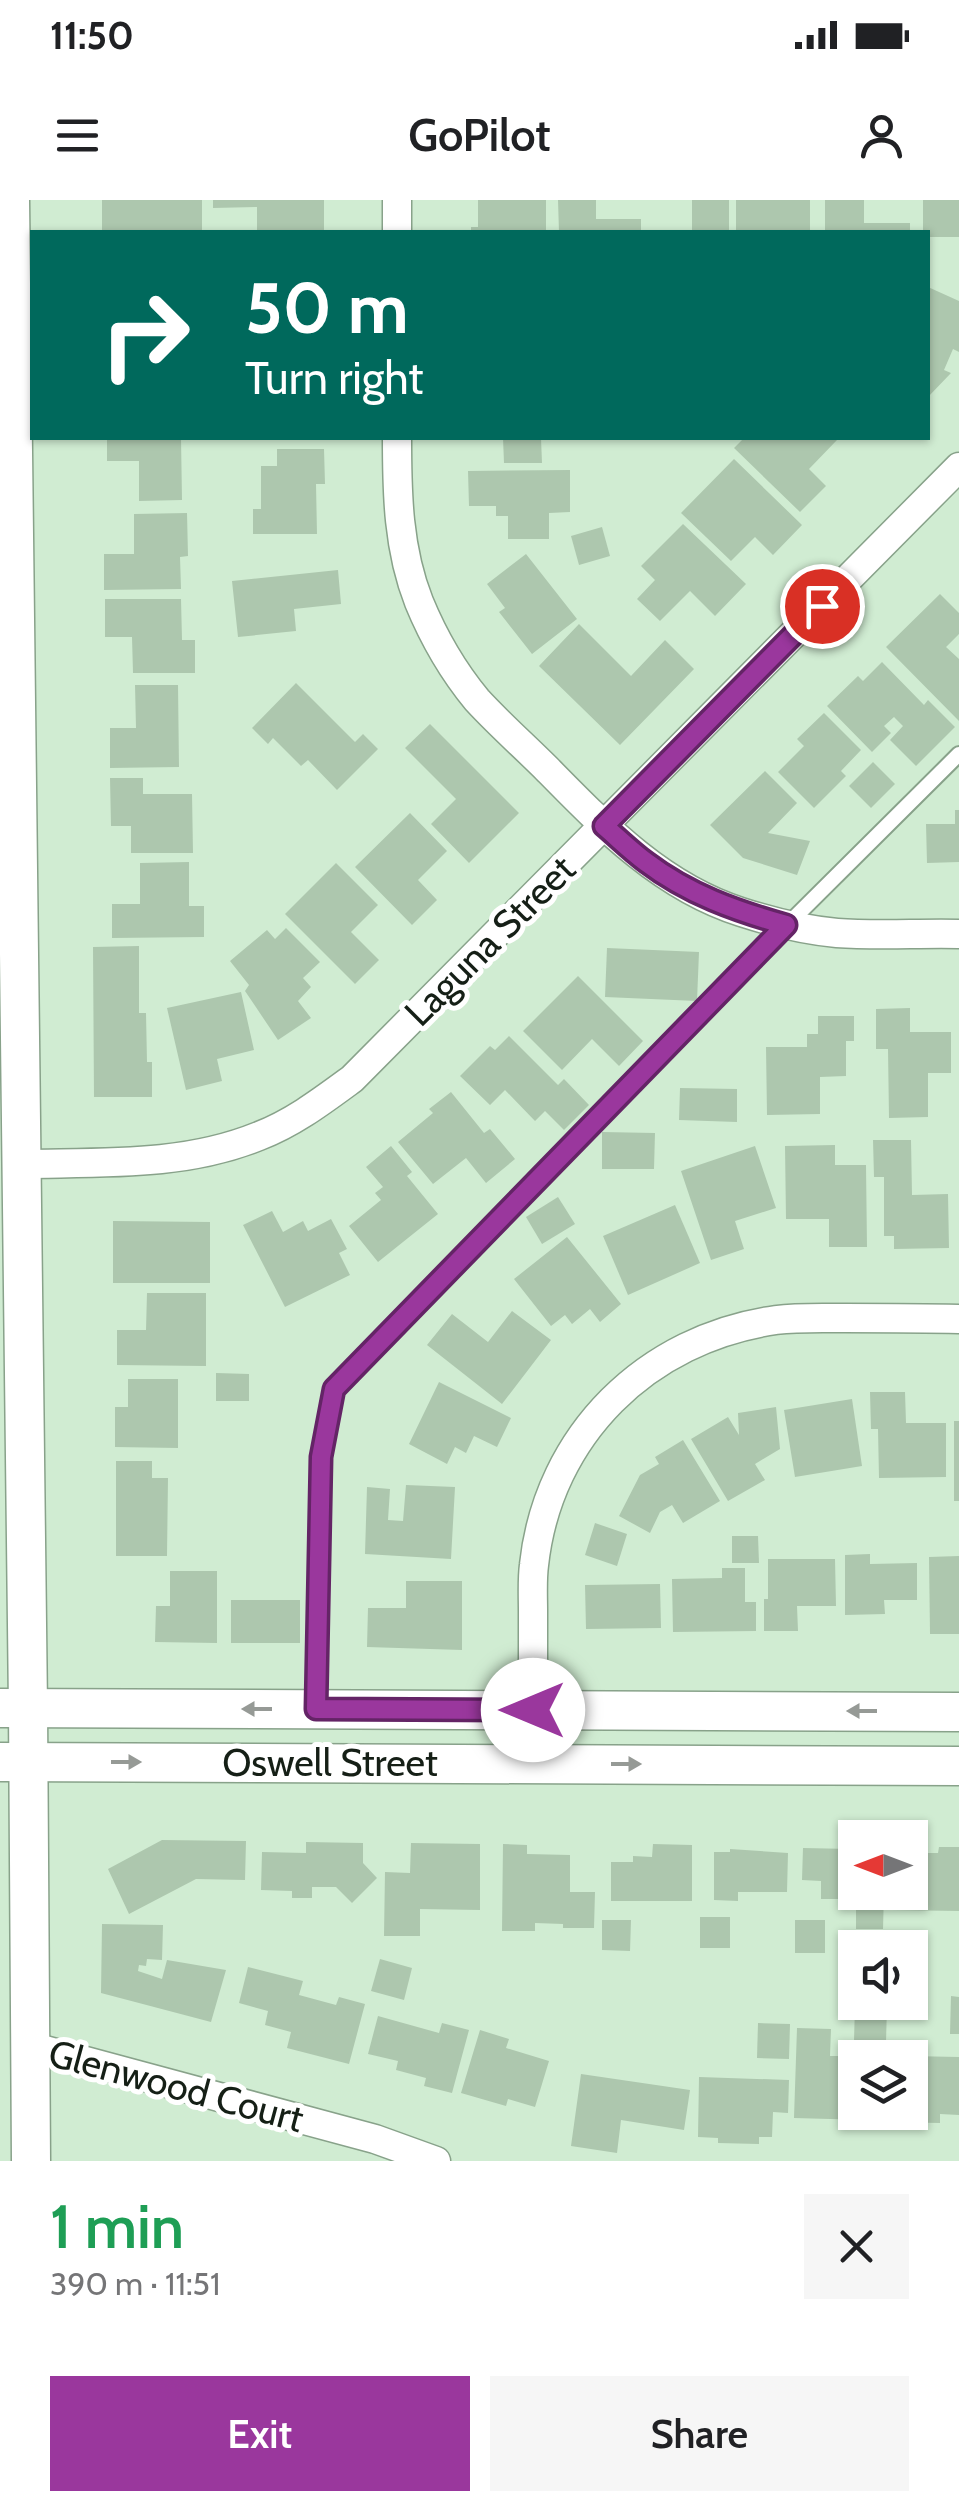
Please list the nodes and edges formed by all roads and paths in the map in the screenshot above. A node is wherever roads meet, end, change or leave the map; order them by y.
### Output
1 (10, 200) edge
2 (397, 200) edge
3 (397, 230) edge
4 (397, 440) edge
5 (959, 467) edge
6 (7, 656) edge
7 (959, 754) edge
8 (604, 826) junction
9 (786, 925) junction
10 (959, 934) edge
11 (20, 1164) junction
12 (959, 1318) edge
13 (14, 1708) edge
14 (316, 1709) junction
15 (533, 1710) junction
16 (959, 1712) edge
17 (14, 1762) edge
18 (959, 1766) edge
19 (30, 2046) junction
20 (31, 2161) edge
21 (436, 2161) edge

1 - 6 street
2 - 3 street
4 - 8 street
5 - 8 street, Laguna Street
6 - 11 street
7 - 9 lane
8 - 9 street
8 - 11 street, Laguna Street
9 - 10 street
9 - 14 lane
11 - 13 street
12 - 15 street
14 -> 13 street, Oswell Street
13 - 17 street
14 - 15 street, Oswell Street
16 -> 15 street, Oswell Street
17 -> 18 street, Oswell Street
17 - 19 street
19 - 20 street
19 - 21 street, Glenwood Court

